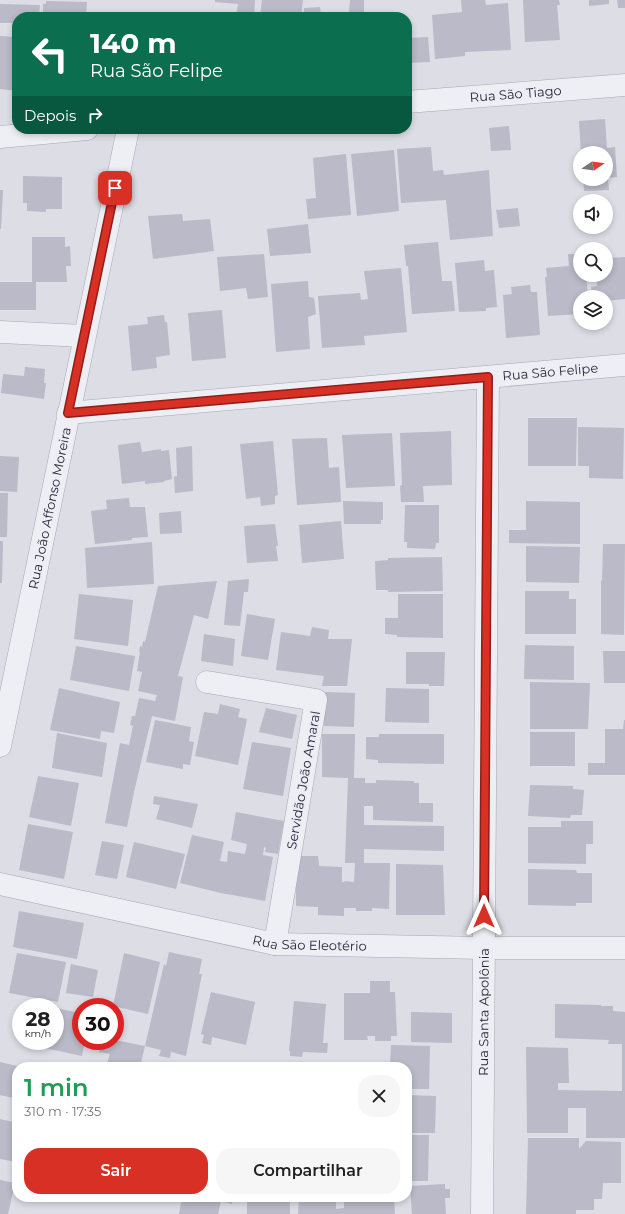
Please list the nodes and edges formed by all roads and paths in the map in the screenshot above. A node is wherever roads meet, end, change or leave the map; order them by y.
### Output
1 (625, 85) edge
2 (412, 102) edge
3 (33, 134) edge
4 (127, 134) edge
5 (0, 137) edge
6 (0, 332) edge
7 (84, 336) junction
8 (625, 365) edge
9 (488, 377) junction
10 (68, 413) junction
11 (208, 682) dead end
12 (3, 714) edge
13 (0, 746) edge
14 (0, 884) edge
15 (275, 944) junction
16 (484, 948) junction
17 (625, 948) edge
18 (482, 1214) edge

1 - 2 street, Rua São Tiago
3 - 5 street
4 - 7 street, Rua João Affonso Moreira
6 - 7 street
7 - 10 street, Rua João Affonso Moreira
8 - 9 street, Rua São Felipe
9 - 10 street, Rua São Felipe
9 - 16 street, Rua Santa Apolônia
10 - 12 street, Rua João Affonso Moreira
11 - 15 street, Servidão João Amaral
12 - 13 street, Rua João Affonso Moreira
14 - 15 street, Rua São Eleotério
15 - 16 street, Rua São Eleotério
16 - 17 street, Rua São Eleotério
16 - 18 street, Rua Santa Apolônia

